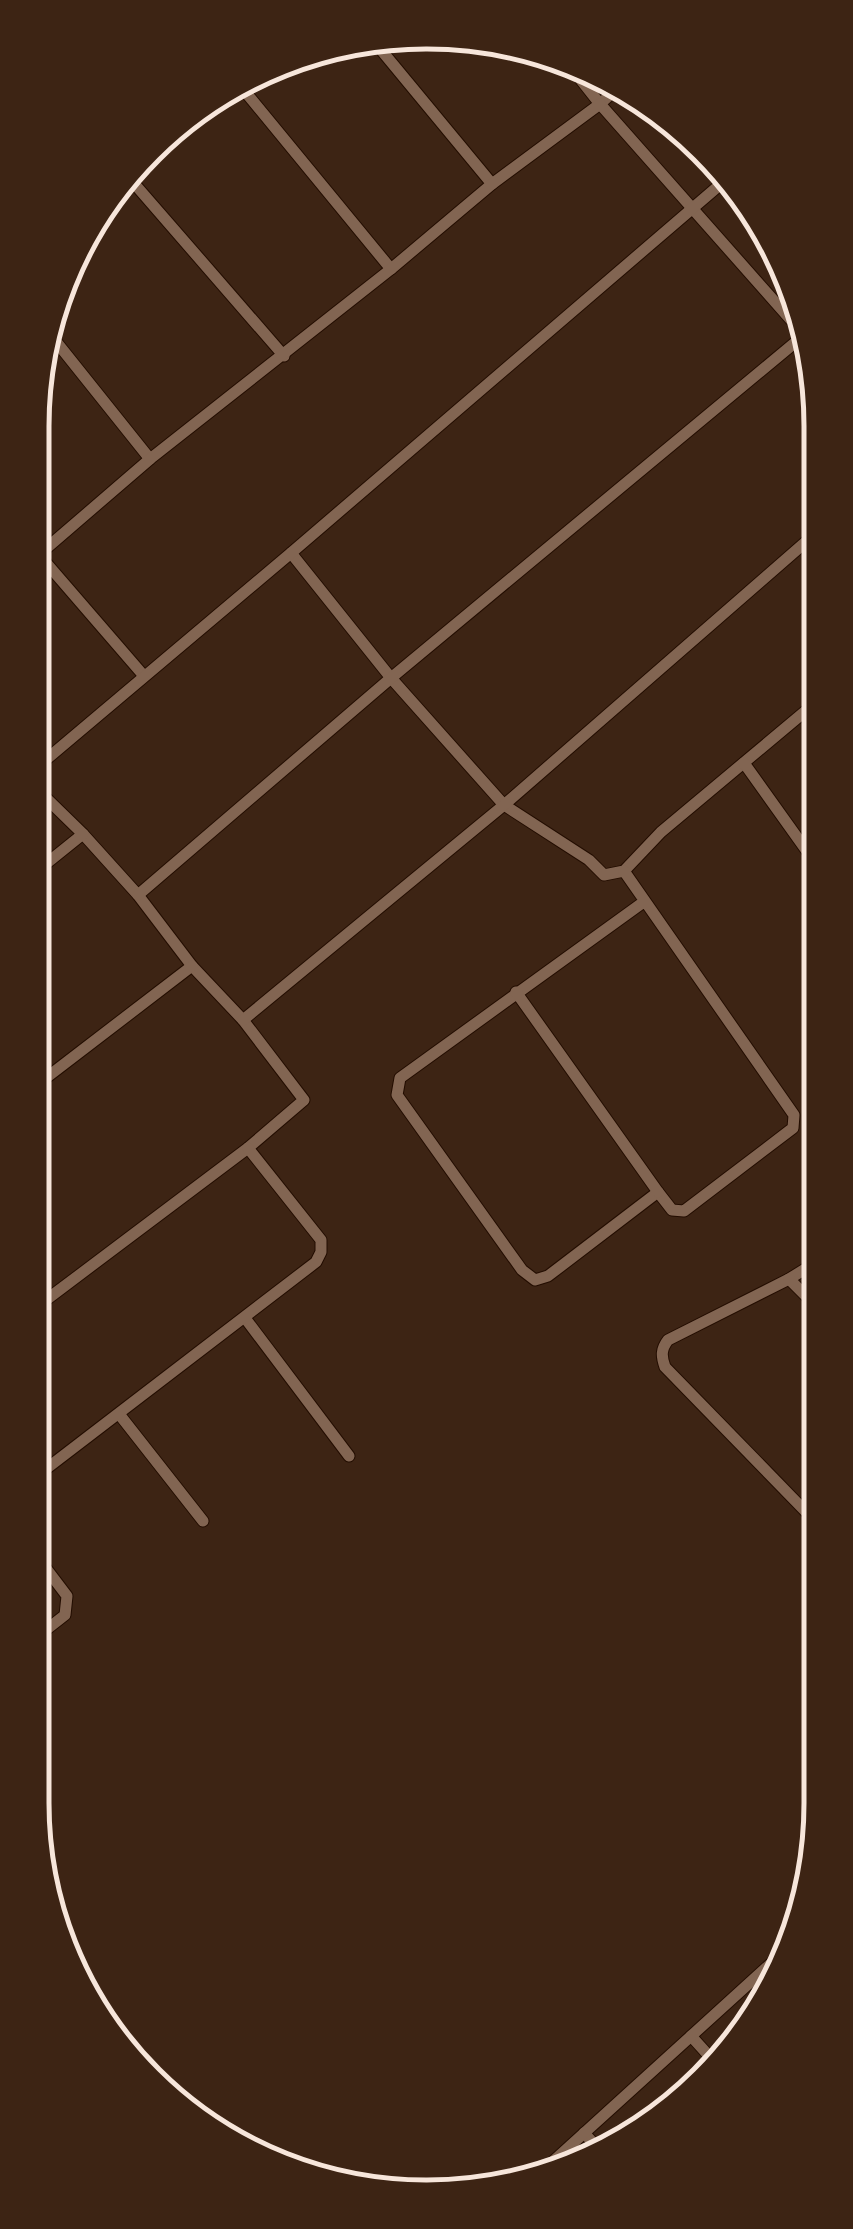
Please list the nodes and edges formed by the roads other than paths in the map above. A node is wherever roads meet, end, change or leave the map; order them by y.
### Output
1 (382, 52) edge
2 (584, 84) edge
3 (248, 95) edge
4 (608, 96) edge
5 (600, 104) junction
6 (492, 184) junction
7 (136, 186) edge
8 (717, 187) edge
9 (693, 208) junction
10 (391, 269) junction
11 (784, 308) edge
12 (795, 343) edge
13 (58, 344) edge
14 (284, 356) junction
15 (150, 459) junction
16 (804, 543) edge
17 (49, 546) edge
18 (291, 553) junction
19 (49, 566) edge
20 (144, 676) junction
21 (391, 678) junction
22 (804, 712) edge
23 (49, 757) edge
24 (744, 763) junction
25 (49, 801) edge
26 (504, 805) junction
27 (83, 834) junction
28 (804, 847) edge
29 (49, 861) edge
30 (624, 871) junction
31 (138, 895) junction
32 (645, 901) junction
33 (192, 966) junction
34 (516, 992) junction
35 (243, 1020) junction
36 (49, 1076) edge
37 (248, 1148) junction
38 (658, 1192) junction
39 (804, 1270) edge
40 (789, 1279) junction
41 (804, 1294) edge
42 (49, 1298) edge
43 (244, 1318) junction
44 (119, 1414) junction
45 (349, 1456) dead end
46 (49, 1467) edge
47 (804, 1510) edge
48 (203, 1521) dead end
49 (49, 1572) edge
50 (49, 1628) edge
51 (765, 1969) edge
52 (691, 2036) junction
53 (707, 2054) edge
54 (584, 2133) junction
55 (592, 2142) edge
56 (559, 2156) edge

1 - 6 street
2 - 5 street
3 - 10 street
4 - 5 street
5 - 6 street
5 - 9 street
6 - 10 street
7 - 14 street
8 - 9 street
9 - 11 street
9 - 18 street
10 - 14 street
12 - 21 street
13 - 15 street
14 - 15 street
15 - 17 street
16 - 26 street
18 - 20 street
18 - 21 street
19 - 20 street
20 - 23 street
21 - 26 street
21 - 31 street
22 - 24 street
24 - 28 street
24 - 30 street
25 - 27 street
26 - 30 street
26 - 35 street
27 - 29 street
27 - 31 street
30 - 32 street
31 - 33 street
32 - 34 street
32 - 38 street
33 - 35 street
33 - 36 street
34 - 38 street
34 - 38 street
35 - 37 street
37 - 42 street
37 - 43 street
39 - 40 street
40 - 41 street
40 - 47 street
43 - 44 street
43 - 45 street
44 - 46 street
44 - 48 street
49 - 50 street
51 - 52 street
52 - 53 street
52 - 54 street
54 - 55 street
54 - 56 street

